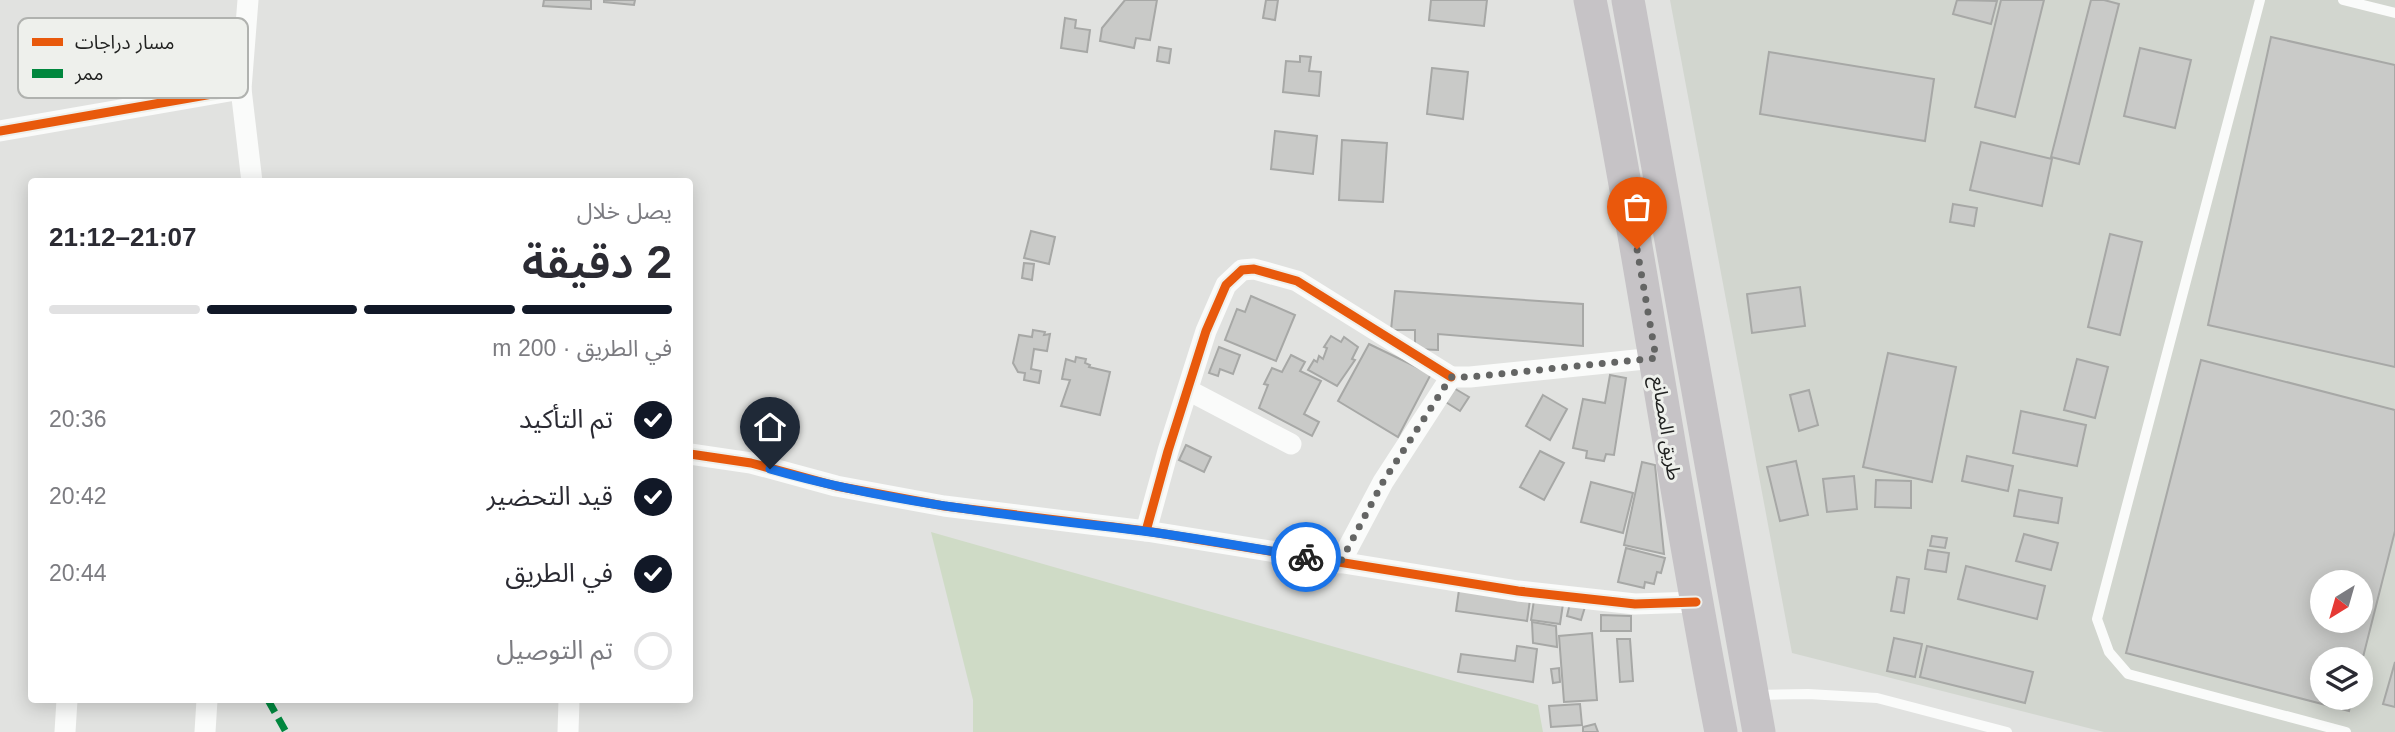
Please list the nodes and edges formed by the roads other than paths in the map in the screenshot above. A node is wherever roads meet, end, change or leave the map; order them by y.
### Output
1 (248, 0) edge
2 (1590, 0) edge
3 (1628, 0) edge
4 (2260, 0) edge
5 (2343, 0) edge
6 (2395, 13) edge
7 (247, 18) edge
8 (189, 98) edge
9 (242, 98) edge
10 (0, 131) edge
11 (252, 178) edge
12 (1656, 358) junction
13 (1451, 377) junction
14 (1188, 390) junction
15 (1291, 444) dead end
16 (693, 454) edge
17 (1146, 531) junction
18 (1340, 563) junction
19 (1696, 602) junction
20 (1752, 695) junction
21 (67, 703) edge
22 (207, 703) edge
23 (569, 703) edge
24 (65, 732) edge
25 (205, 732) edge
26 (568, 732) edge
27 (1721, 732) edge
28 (1759, 732) edge
29 (2007, 732) edge
30 (2346, 732) edge

1 - 7 street
2 - 12 main road, طريق المصانع
3 - 20 main road, طريق المصانع
4 - 30 lane
5 - 6 lane
8 - 10 street
9 - 11 street
12 - 13 street
12 - 19 main road, طريق المصانع
13 - 14 street
13 - 18 street
14 - 15 street
14 - 17 street
16 - 17 street
17 - 18 street
18 - 19 street
19 - 27 main road, طريق المصانع
20 - 28 main road, طريق المصانع
20 - 29 lane
21 - 24 street
22 - 25 street
23 - 26 street

